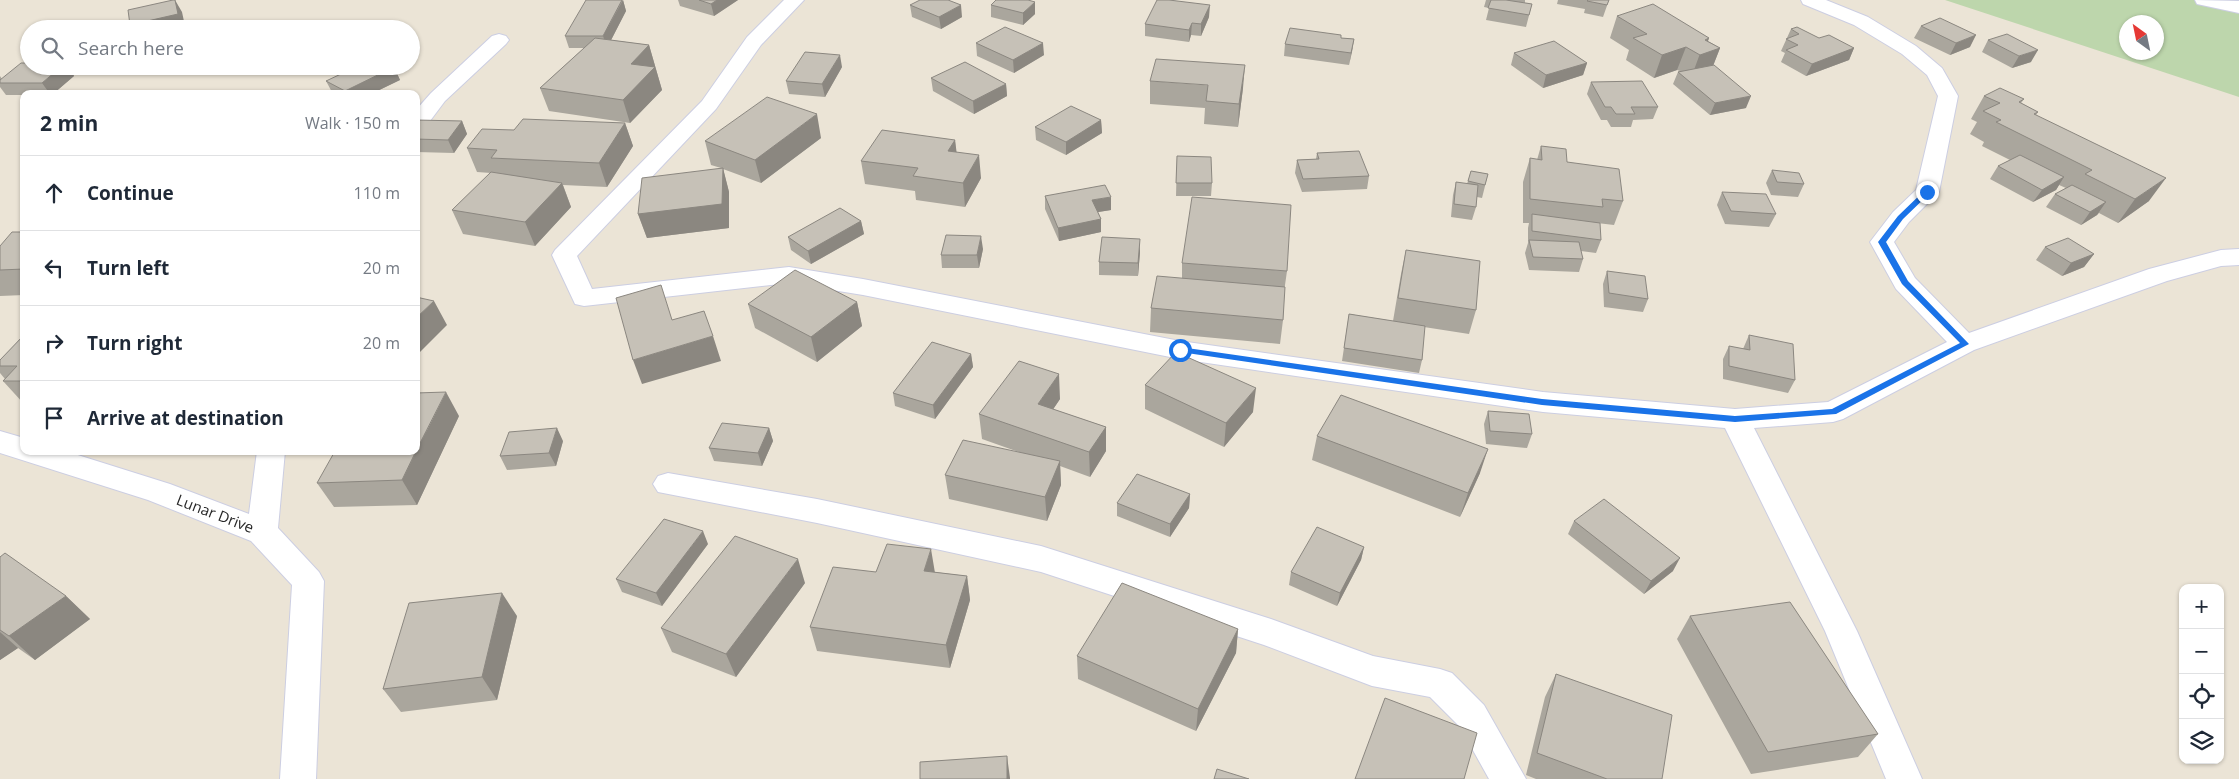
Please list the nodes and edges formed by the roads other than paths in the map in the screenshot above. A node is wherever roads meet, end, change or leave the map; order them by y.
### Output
1 (795, 0) edge
2 (1810, 0) edge
3 (2204, 0) edge
4 (2239, 8) edge
5 (499, 40) dead end
6 (420, 119) edge
7 (2239, 257) edge
8 (1965, 344) junction
9 (1735, 419) junction
10 (0, 442) edge
11 (20, 448) edge
12 (43, 455) edge
13 (271, 455) edge
14 (668, 484) dead end
15 (262, 532) junction
16 (298, 779) edge
17 (1508, 779) edge
18 (1904, 779) edge

1 - 9 street
2 - 8 street
3 - 4 street
5 - 6 street
7 - 8 street
8 - 9 street
9 - 18 street
10 - 11 street
12 - 15 street, Lunar Drive
13 - 15 street
14 - 17 street
15 - 16 street, Lunar Drive

